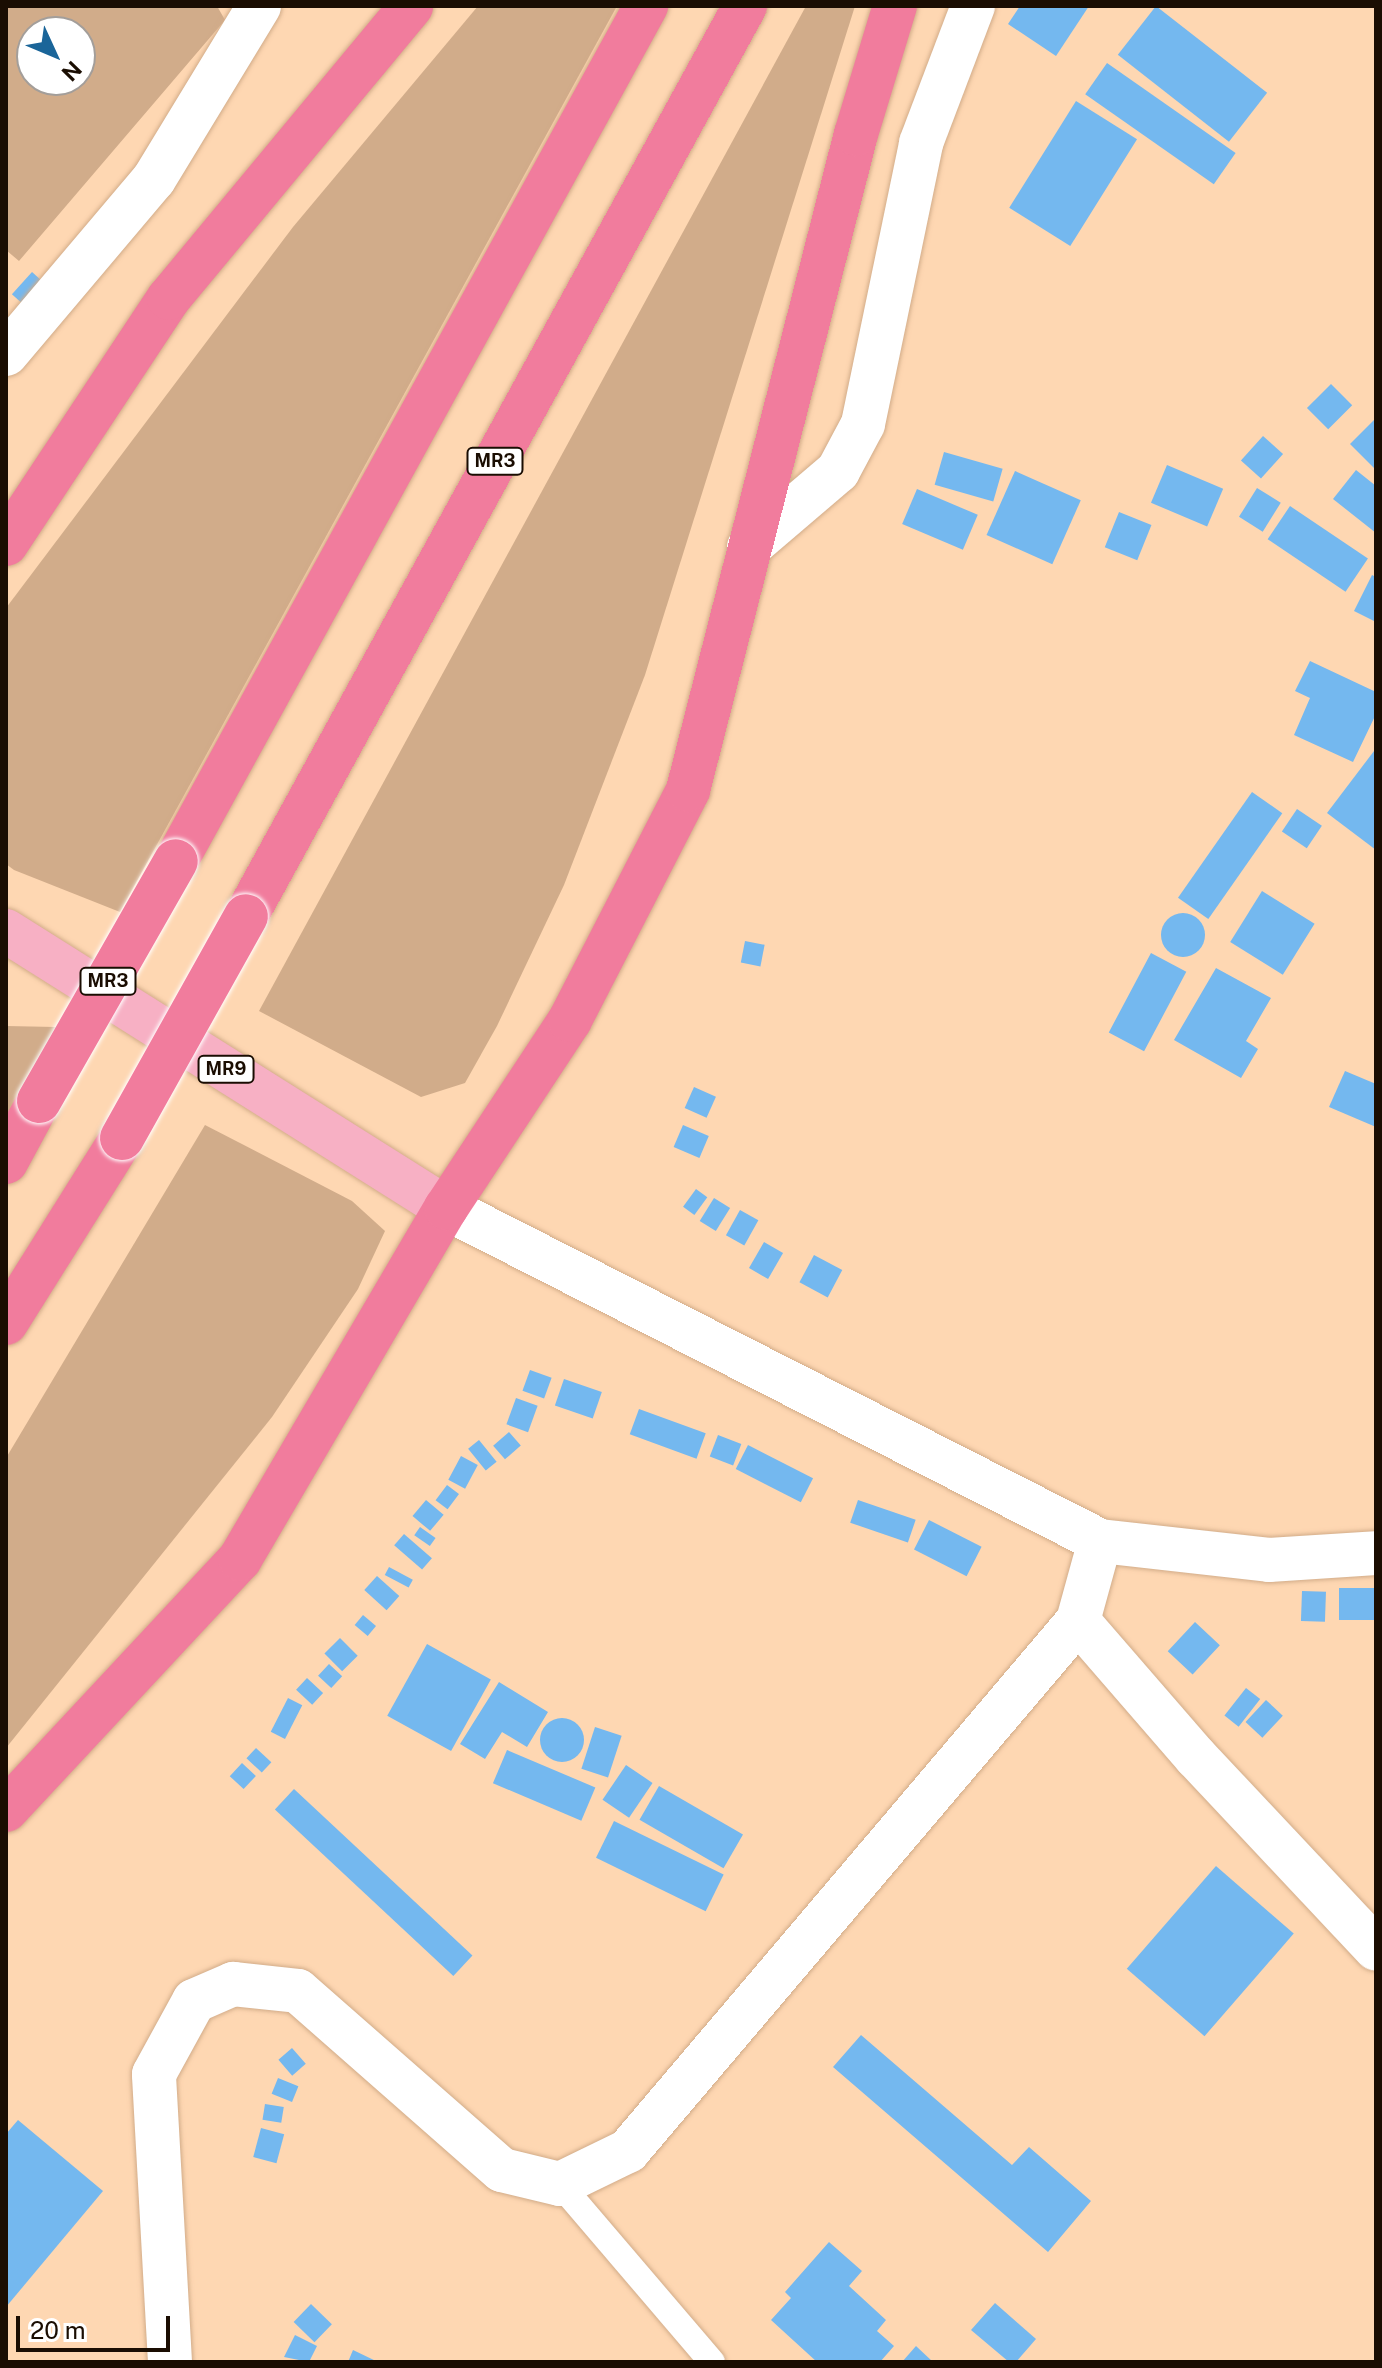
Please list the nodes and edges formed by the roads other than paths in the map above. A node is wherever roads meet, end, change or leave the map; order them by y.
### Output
1 (259, 6) edge
2 (411, 6) edge
3 (646, 6) edge
4 (745, 6) edge
5 (895, 6) edge
6 (973, 6) edge
7 (6, 354) edge
8 (6, 544) edge
9 (749, 547) junction
10 (6, 931) edge
11 (6, 1162) edge
12 (446, 1208) junction
13 (6, 1323) edge
14 (1100, 1541) junction
15 (1376, 1553) edge
16 (1078, 1621) junction
17 (6, 1810) edge
18 (1376, 1949) edge
19 (560, 2184) junction
20 (170, 2362) edge
21 (712, 2362) edge

1 - 7 street
2 - 8 highway
3 - 11 highway, MR3, bridge
4 - 13 highway, MR3, bridge
5 - 9 highway
6 - 9 street
9 - 12 highway
10 - 12 main road, MR9
12 - 14 street
12 - 17 highway
14 - 15 street
14 - 16 street
16 - 18 street
16 - 19 street
19 - 20 street
19 - 21 lane

